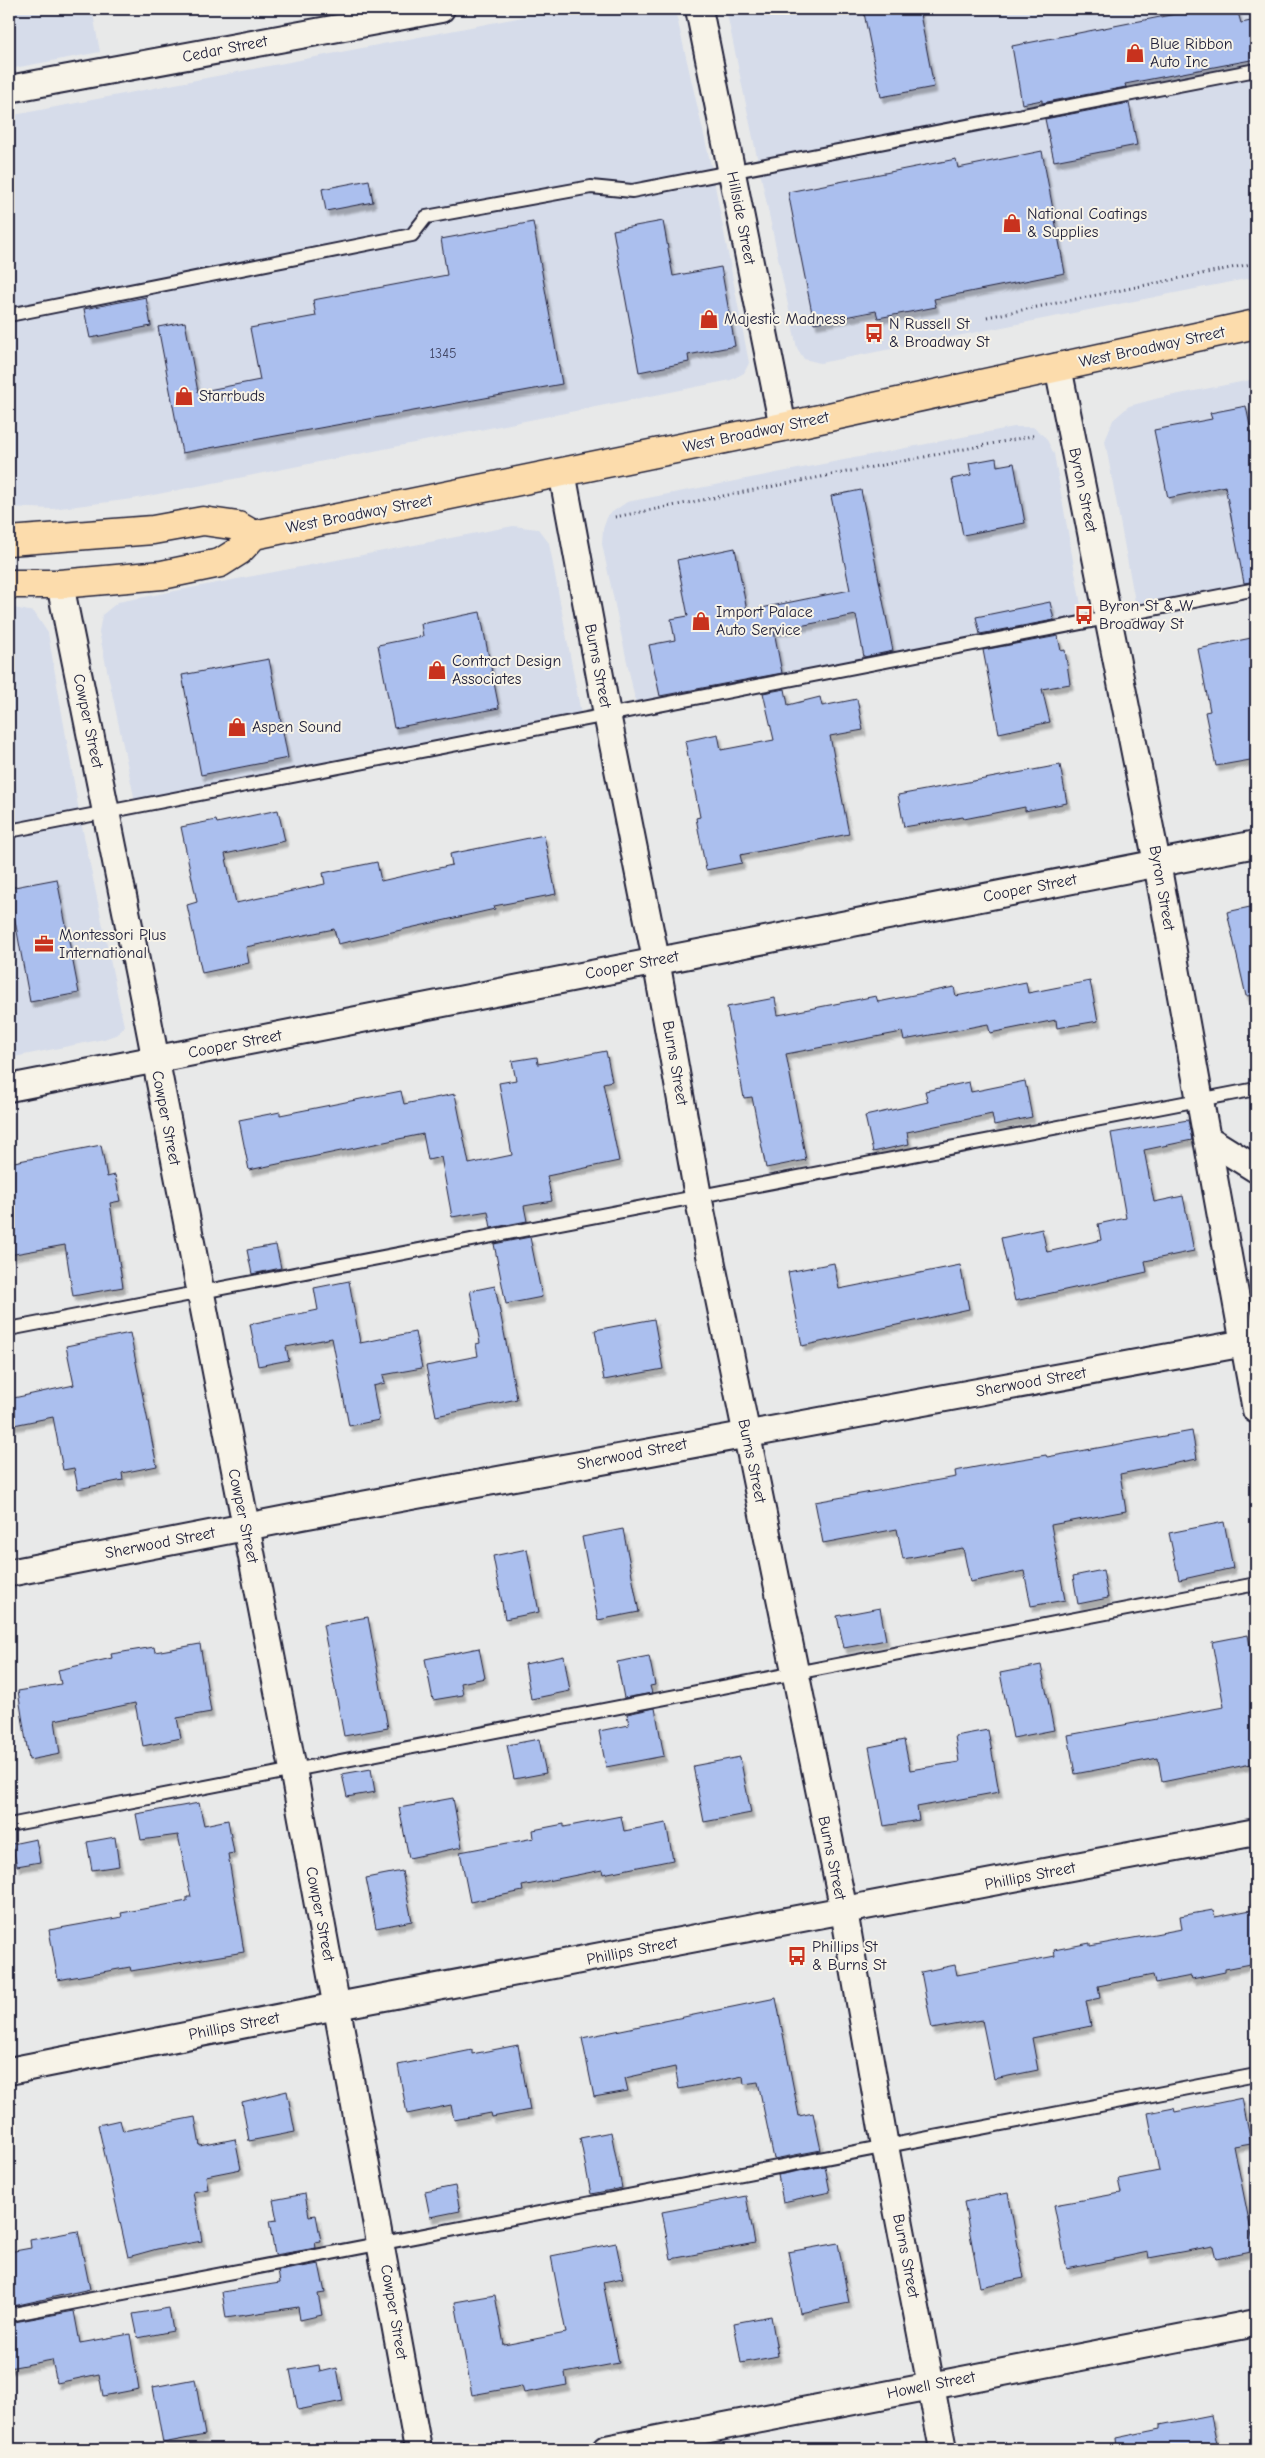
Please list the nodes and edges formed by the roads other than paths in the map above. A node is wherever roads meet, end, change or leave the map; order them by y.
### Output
1 (441, 9) edge
2 (699, 9) edge
3 (1256, 70) edge
4 (9, 89) edge
5 (732, 173) junction
6 (9, 315) edge
7 (1256, 324) edge
8 (1058, 367) junction
9 (783, 427) junction
10 (562, 472) junction
11 (254, 535) junction
12 (9, 541) edge
13 (9, 584) edge
14 (60, 584) junction
15 (1256, 589) edge
16 (1109, 617) junction
17 (607, 714) junction
18 (106, 812) junction
19 (9, 831) edge
20 (1256, 844) edge
21 (1158, 863) junction
22 (656, 960) junction
23 (155, 1060) junction
24 (9, 1088) edge
25 (1256, 1089) edge
26 (1201, 1100) junction
27 (1208, 1139) junction
28 (1256, 1169) edge
29 (698, 1196) junction
30 (200, 1292) junction
31 (9, 1329) edge
32 (1250, 1342) edge
33 (1256, 1410) edge
34 (746, 1433) junction
35 (246, 1526) junction
36 (9, 1573) edge
37 (1256, 1584) edge
38 (796, 1674) junction
39 (293, 1769) junction
40 (9, 1825) edge
41 (1256, 1832) edge
42 (844, 1912) junction
43 (337, 2006) junction
44 (9, 2071) edge
45 (1256, 2075) edge
46 (885, 2146) junction
47 (381, 2244) junction
48 (9, 2315) edge
49 (1256, 2323) edge
50 (931, 2386) junction
51 (418, 2449) edge
52 (606, 2449) edge
53 (943, 2449) edge

1 - 4 street, Cedar Street
2 - 5 street, Hillside Street
3 - 5 lane
5 - 6 lane
5 - 9 street, Hillside Street
7 - 8 main road, West Broadway Street
8 - 9 main road, West Broadway Street
8 - 16 street, Byron Street
9 - 10 main road, West Broadway Street
10 - 11 main road, West Broadway Street
10 - 17 street, Burns Street
11 - 12 main road
11 - 14 main road
13 - 14 main road
14 - 18 street, Cowper Street
15 - 16 lane
16 - 17 lane
16 - 21 street, Byron Street
17 - 18 lane
17 - 22 street, Burns Street
18 - 19 lane
18 - 23 street, Cowper Street
20 - 21 street, Cooper Street
21 - 22 street, Cooper Street
21 - 26 street, Byron Street
22 - 23 street, Cooper Street
22 - 29 street, Burns Street
23 - 24 street, Cooper Street
23 - 30 street, Cowper Street
25 - 26 lane
26 - 27 street, Byron Street
26 - 29 lane
27 - 28 street
27 - 32 street, Byron Street
29 - 30 lane
29 - 34 street, Burns Street
30 - 31 lane
30 - 35 street, Cowper Street
32 - 33 street, Byron Street
32 - 34 street, Sherwood Street
34 - 35 street, Sherwood Street
34 - 38 street, Burns Street
35 - 36 street, Sherwood Street
35 - 39 street, Cowper Street
37 - 38 lane
38 - 39 lane
38 - 42 street, Burns Street
39 - 40 lane
39 - 43 street, Cowper Street
41 - 42 street, Phillips Street
42 - 43 street, Phillips Street
42 - 46 street, Burns Street
43 - 44 street, Phillips Street
43 - 47 street, Cowper Street
45 - 46 lane
46 - 47 lane
46 - 50 street, Burns Street
47 - 48 lane
47 - 51 street, Cowper Street
49 - 50 street, Howell Street
50 - 52 street, Howell Street
50 - 53 street, Burns Street

